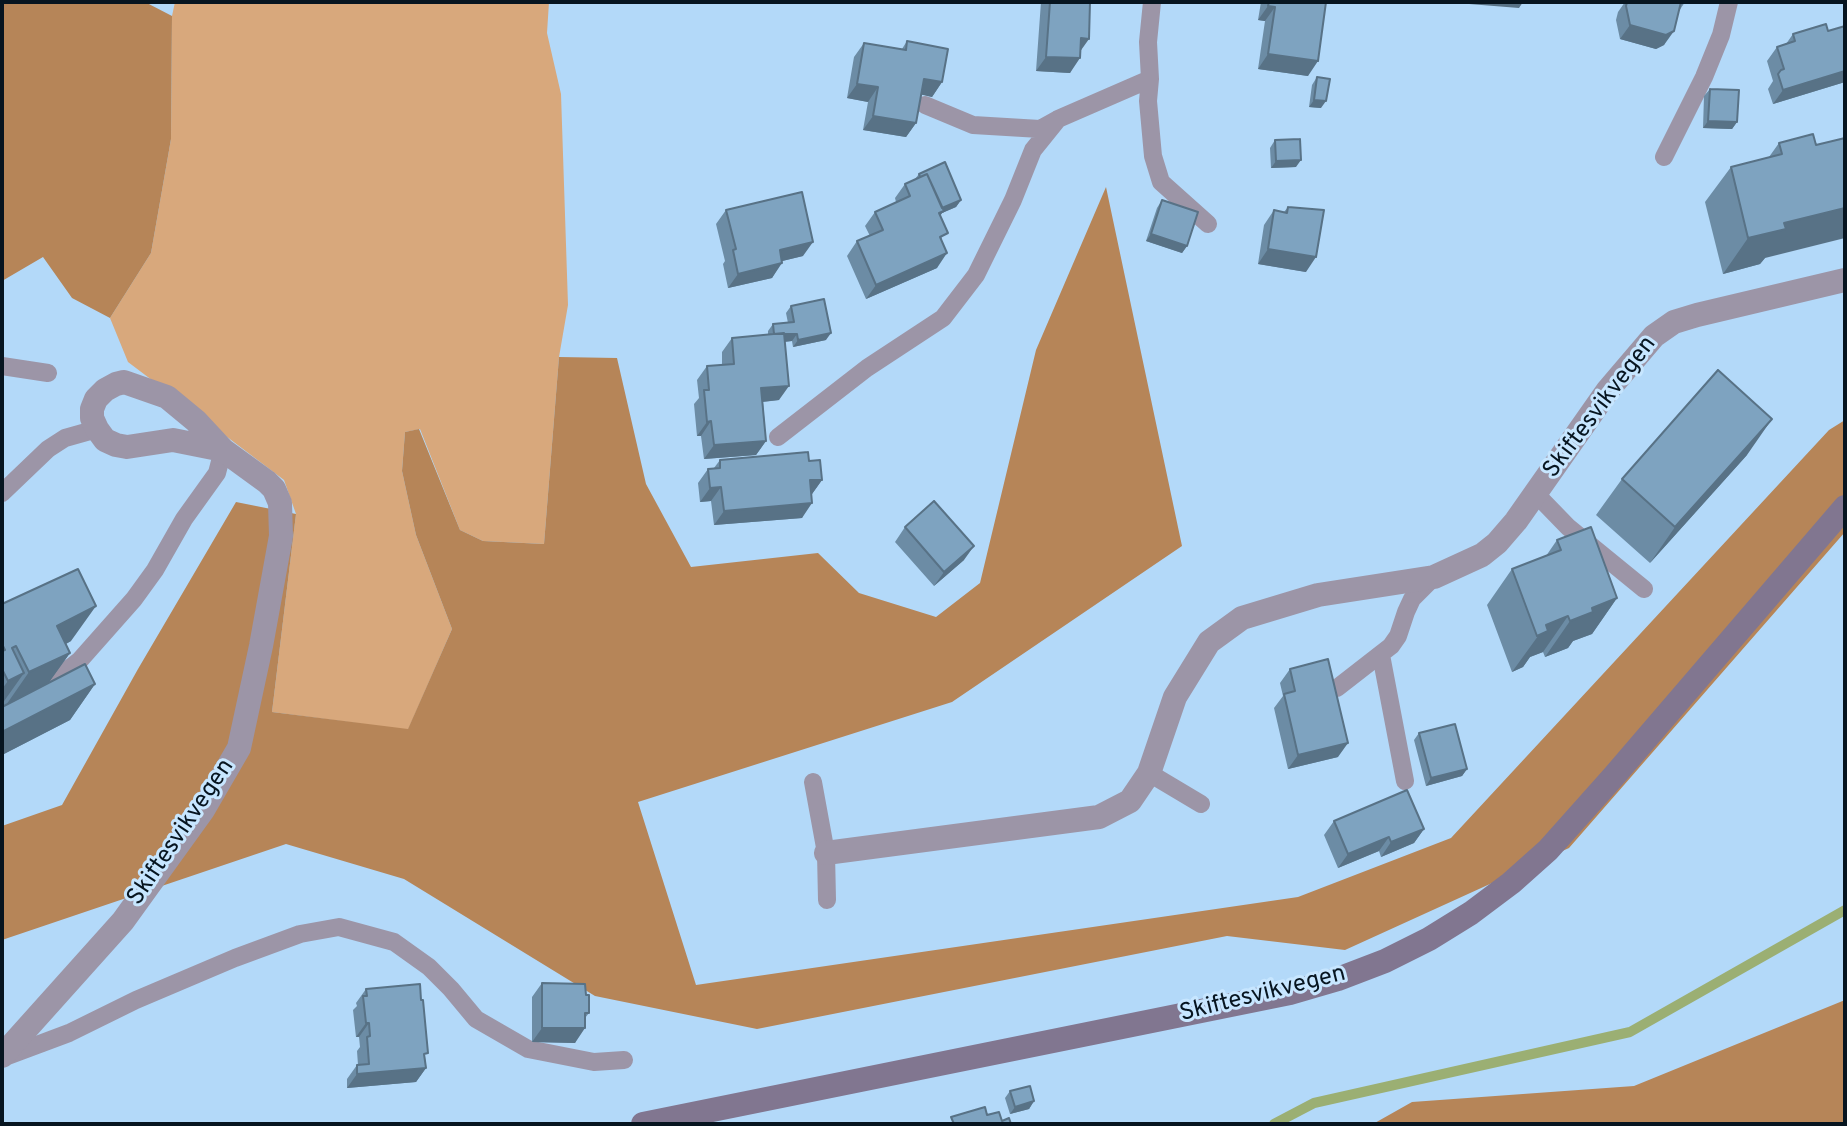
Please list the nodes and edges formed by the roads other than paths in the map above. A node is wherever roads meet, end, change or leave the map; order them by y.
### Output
1 (1152, 2) edge
2 (1729, 2) edge
3 (1150, 79) junction
4 (925, 105) edge
5 (1058, 119) junction
6 (1664, 157) dead end
7 (1208, 224) dead end
8 (1845, 280) edge
9 (2, 366) edge
10 (48, 373) dead end
11 (97, 429) junction
12 (778, 437) dead end
13 (223, 450) junction
14 (2, 493) edge
15 (1536, 494) junction
16 (1845, 507) edge
17 (1434, 577) junction
18 (1644, 589) dead end
19 (1381, 655) junction
20 (53, 681) edge
21 (1337, 688) edge
22 (1149, 773) junction
23 (1405, 781) dead end
24 (813, 782) dead end
25 (1201, 804) dead end
26 (826, 853) junction
27 (827, 900) dead end
28 (2, 1057) edge
29 (624, 1060) dead end
30 (690, 1119) edge
31 (643, 1124) edge

1 - 3 lane
2 - 6 lane
3 - 5 lane
3 - 7 lane
4 - 5 lane
5 - 12 lane
8 - 15 street, Skiftesvikvegen
9 - 10 lane
11 - 13 street, Skiftesvikvegen
11 - 13 street, Skiftesvikvegen
11 - 14 lane
13 - 20 lane
13 - 28 street, Skiftesvikvegen
15 - 17 street, Skiftesvikvegen
15 - 18 lane
16 - 30 main road, Skiftesvikvegen
17 - 19 lane, Skiftesvikvegen
17 - 22 street, Skiftesvikvegen
19 - 21 lane, Skiftesvikvegen
19 - 23 lane
22 - 25 lane
22 - 26 street, Skiftesvikvegen
24 - 26 lane
26 - 27 lane
28 - 29 lane, Skiftesvikvegen
30 - 31 main road, Skiftesvikvegen

